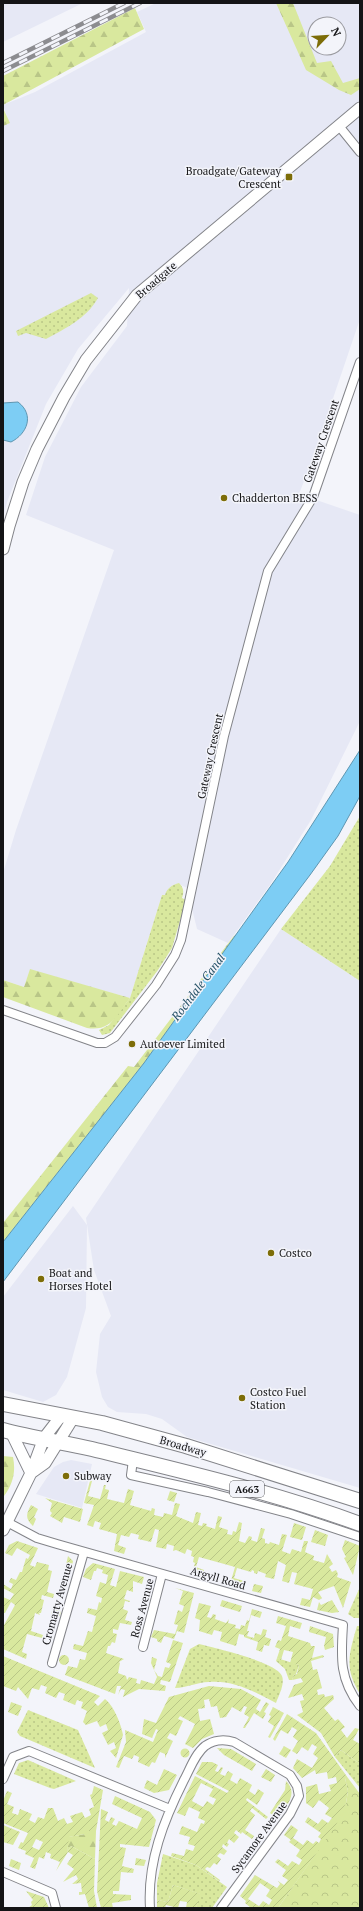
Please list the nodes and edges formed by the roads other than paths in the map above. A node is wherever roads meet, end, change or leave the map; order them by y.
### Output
1 (360, 108) edge
2 (339, 126) junction
3 (360, 152) edge
4 (360, 362) edge
5 (3, 549) edge
6 (3, 1010) edge
7 (3, 1404) edge
8 (67, 1417) junction
9 (7, 1431) edge
10 (44, 1438) junction
11 (59, 1442) junction
12 (133, 1460) junction
13 (31, 1474) junction
14 (182, 1479) junction
15 (360, 1501) edge
16 (360, 1524) edge
17 (5, 1526) edge
18 (360, 1537) edge
19 (84, 1552) junction
20 (162, 1574) junction
21 (143, 1647) dead end
22 (52, 1663) dead end
23 (360, 1706) edge
24 (3, 1779) edge
25 (170, 1809) junction
26 (3, 1872) edge
27 (56, 1908) edge
28 (150, 1908) edge
29 (221, 1908) edge

1 - 2 street, Broadgate
2 - 3 street
2 - 5 street, Broadgate
4 - 6 street, Gateway Crescent
7 - 8 highway, Broadway / A663
8 - 10 street
8 - 11 street
8 - 15 highway, Broadway / A663
9 - 10 highway, A663
9 - 13 street
10 - 11 highway, A663
10 - 13 street
11 - 12 highway, A663
11 - 13 street
12 - 14 highway, A663
12 - 14 street
13 - 17 street
14 - 16 highway, A663
14 - 18 street
17 - 19 street, Argyll Road
19 - 20 street, Argyll Road
19 - 22 street, Cromarty Avenue
20 - 21 street, Ross Avenue
20 - 23 street, Argyll Road
24 - 25 street
25 - 28 street, Sycamore Avenue
25 - 29 street, Sycamore Avenue
26 - 27 street

